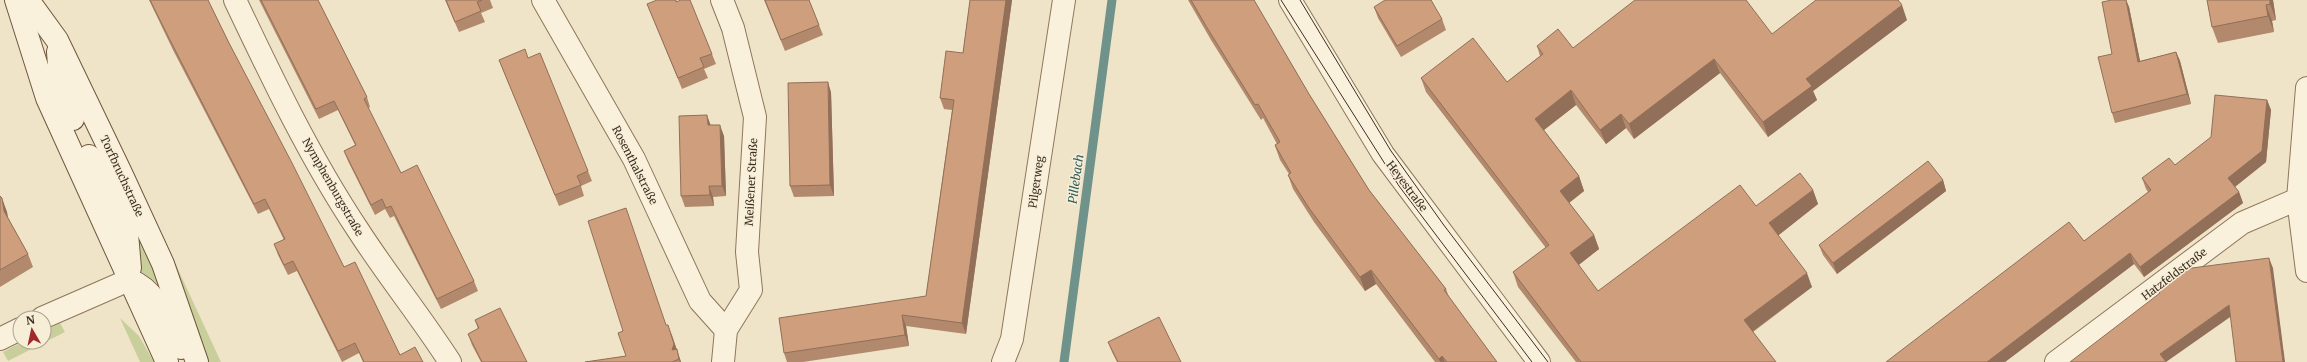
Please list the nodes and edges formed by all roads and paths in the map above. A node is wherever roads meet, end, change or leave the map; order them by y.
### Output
1 (16, 0) edge
2 (28, 0) edge
3 (235, 0) edge
4 (543, 0) edge
5 (722, 0) edge
6 (1064, 0) edge
7 (1290, 0) edge
8 (57, 40) junction
9 (2307, 88) edge
10 (2298, 199) junction
11 (2307, 271) edge
12 (129, 280) junction
13 (52, 314) edge
14 (726, 330) junction
15 (12, 333) edge
16 (0, 339) edge
17 (167, 362) edge
18 (189, 362) edge
19 (197, 362) edge
20 (450, 362) edge
21 (723, 362) edge
22 (1003, 362) edge
23 (1539, 362) edge
24 (2056, 362) edge

1 - 12 street
2 - 8 street, Torfbruchstraße
3 - 20 street, Nymphenburgstraße
4 - 14 street, Rosenthalstraße
5 - 14 street, Meißener Straße
6 - 22 street, Pilgerweg
7 - 23 street, Heyestraße
8 - 12 street
8 - 19 street, Torfbruchstraße
9 - 10 street
10 - 11 street
10 - 24 street, Hatzfeldstraße
12 - 13 street
12 - 17 street
12 - 18 street
14 - 21 street, Meißener Straße
15 - 16 street

